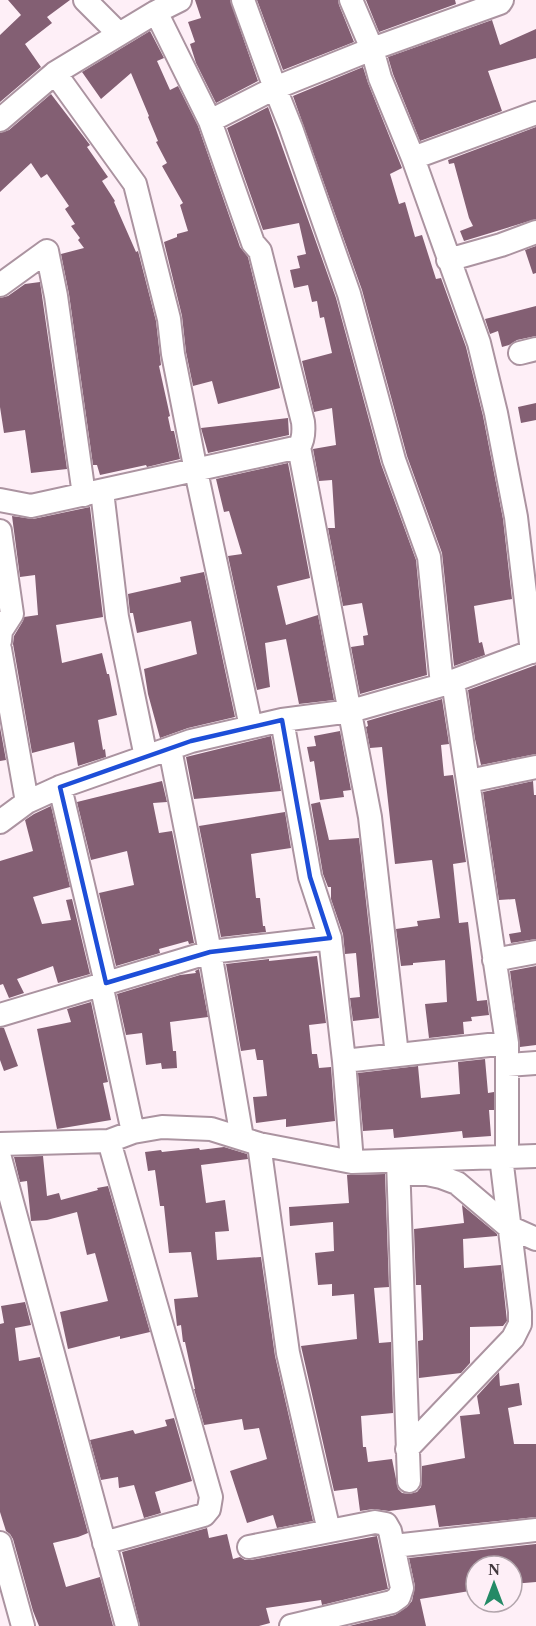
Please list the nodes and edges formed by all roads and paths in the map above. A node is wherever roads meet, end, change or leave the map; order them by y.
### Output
1 (85, 0) edge
2 (180, 0) edge
3 (243, 0) edge
4 (351, 0) edge
5 (502, 0) edge
6 (156, 12) junction
7 (120, 34) junction
8 (372, 49) junction
9 (55, 73) junction
10 (274, 88) junction
11 (536, 112) edge
12 (0, 120) edge
13 (210, 121) junction
14 (412, 158) junction
15 (536, 232) edge
16 (448, 260) junction
17 (0, 285) edge
18 (299, 447) junction
19 (196, 471) junction
20 (93, 493) junction
21 (0, 500) edge
22 (526, 514) edge
23 (0, 531) edge
24 (0, 641) edge
25 (0, 648) edge
26 (534, 651) edge
27 (447, 683) junction
28 (351, 711) junction
29 (282, 720) junction
30 (251, 727) junction
31 (170, 748) junction
32 (146, 757) junction
33 (536, 767) edge
34 (469, 781) junction
35 (60, 786) junction
36 (27, 802) junction
37 (0, 822) edge
38 (330, 938) junction
39 (210, 952) junction
40 (536, 952) edge
41 (495, 960) junction
42 (104, 984) junction
43 (0, 1014) edge
44 (507, 1054) junction
45 (397, 1055) junction
46 (344, 1061) junction
47 (536, 1063) edge
48 (133, 1132) junction
49 (109, 1141) junction
50 (251, 1141) junction
51 (0, 1144) edge
52 (536, 1156) edge
53 (504, 1157) junction
54 (0, 1158) edge
55 (352, 1162) junction
56 (399, 1167) junction
57 (509, 1227) junction
58 (536, 1239) edge
59 (407, 1449) junction
60 (409, 1481) dead end
61 (536, 1530) edge
62 (329, 1531) junction
63 (104, 1543) junction
64 (0, 1544) edge
65 (394, 1546) junction
66 (249, 1547) dead end
67 (379, 1616) edge
68 (23, 1626) edge
69 (127, 1626) edge
70 (291, 1626) edge

1 - 7 street
2 - 6 street
3 - 10 street
4 - 8 street
5 - 8 street
6 - 7 street
6 - 13 street
7 - 9 street
8 - 10 street
8 - 14 street
9 - 12 street
9 - 19 street
10 - 13 street
10 - 27 street
11 - 14 street
13 - 18 street
14 - 16 street
15 - 16 street
16 - 22 street
17 - 20 street
18 - 19 street
18 - 28 street
19 - 20 street
19 - 30 street
20 - 21 street
20 - 32 street
22 - 26 street
23 - 24 street
25 - 36 street
26 - 27 street
27 - 28 street
27 - 34 street
28 - 29 street
28 - 45 street
29 - 30 street
29 - 38 street
30 - 31 street
31 - 32 street
31 - 39 street
32 - 35 street
33 - 34 street
34 - 41 street
35 - 36 street
35 - 42 street
36 - 37 street
38 - 39 street
38 - 46 street
39 - 42 street
39 - 50 street
40 - 41 street
41 - 44 street
42 - 43 street
42 - 48 street
44 - 45 street
44 - 47 street
44 - 53 street
45 - 46 street
46 - 55 street
48 - 49 street
48 - 50 street
49 - 51 street
49 - 63 street
50 - 55 street
50 - 62 street
52 - 53 street
53 - 56 street
53 - 57 street
54 - 63 street
55 - 56 street
56 - 57 street
56 - 59 street
57 - 58 street
57 - 59 street
59 - 60 street
61 - 65 street
62 - 65 street
62 - 66 street
63 - 69 street
64 - 68 street
65 - 67 street
67 - 70 street

